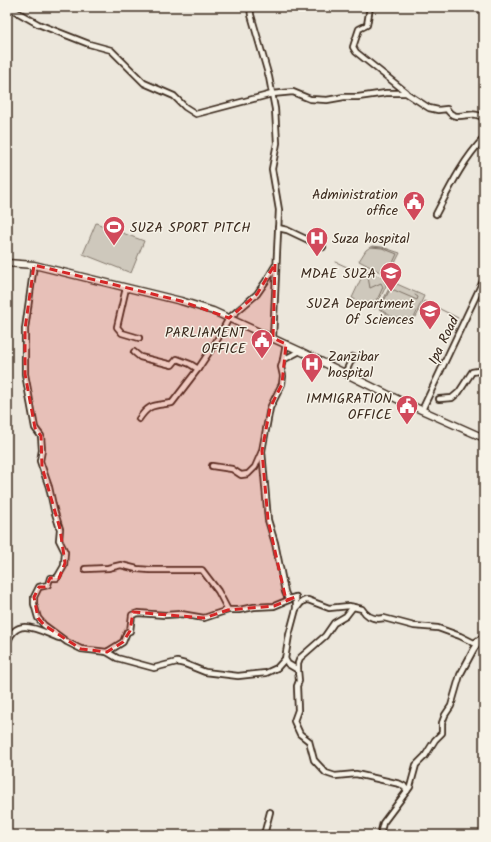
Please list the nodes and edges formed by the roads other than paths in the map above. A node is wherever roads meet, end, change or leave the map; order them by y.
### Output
1 (8, 7) edge
2 (250, 7) edge
3 (370, 7) edge
4 (406, 92) junction
5 (272, 94) junction
6 (484, 119) edge
7 (483, 139) edge
8 (436, 214) dead end
9 (278, 228) junction
10 (323, 246) dead end
11 (7, 263) edge
12 (275, 264) junction
13 (34, 265) junction
14 (484, 279) edge
15 (126, 288) junction
16 (229, 318) junction
17 (139, 338) dead end
18 (273, 338) junction
19 (286, 344) junction
20 (300, 351) junction
21 (134, 352) dead end
22 (353, 357) dead end
23 (283, 360) junction
24 (198, 369) junction
25 (484, 370) edge
26 (345, 373) junction
27 (439, 399) dead end
28 (422, 410) junction
29 (138, 419) dead end
30 (484, 438) edge
31 (262, 451) junction
32 (212, 466) dead end
33 (85, 569) dead end
34 (296, 596) junction
35 (353, 607) junction
36 (296, 609) junction
37 (228, 610) junction
38 (484, 636) edge
39 (61, 638) junction
40 (7, 645) edge
41 (107, 652) junction
42 (285, 659) junction
43 (298, 670) junction
44 (407, 791) junction
45 (270, 812) dead end
46 (262, 835) edge
47 (380, 835) edge

1 - 5 street
2 - 5 street
3 - 4 street
4 - 5 street
4 - 6 street
5 - 9 street
7 - 8 street
9 - 10 street
9 - 12 street
11 - 13 main road
12 - 16 street
12 - 18 street
13 - 15 main road
13 - 39 street
14 - 28 street, Ipa Road
15 - 16 main road
15 - 17 street
16 - 18 main road
16 - 24 street
18 - 19 main road
19 - 20 main road
19 - 23 street
20 - 23 street
20 - 26 main road
21 - 24 street
22 - 26 street
23 - 31 street
24 - 29 street
25 - 27 street
26 - 28 main road
28 - 30 main road
31 - 32 street
31 - 34 street
33 - 37 street
34 - 36 street
34 - 37 street
35 - 36 street
35 - 38 street
35 - 43 street
36 - 42 street
37 - 41 street
38 - 44 street
39 - 40 street
39 - 41 street
41 - 42 street
42 - 43 street
43 - 44 street
44 - 47 street
45 - 46 street

